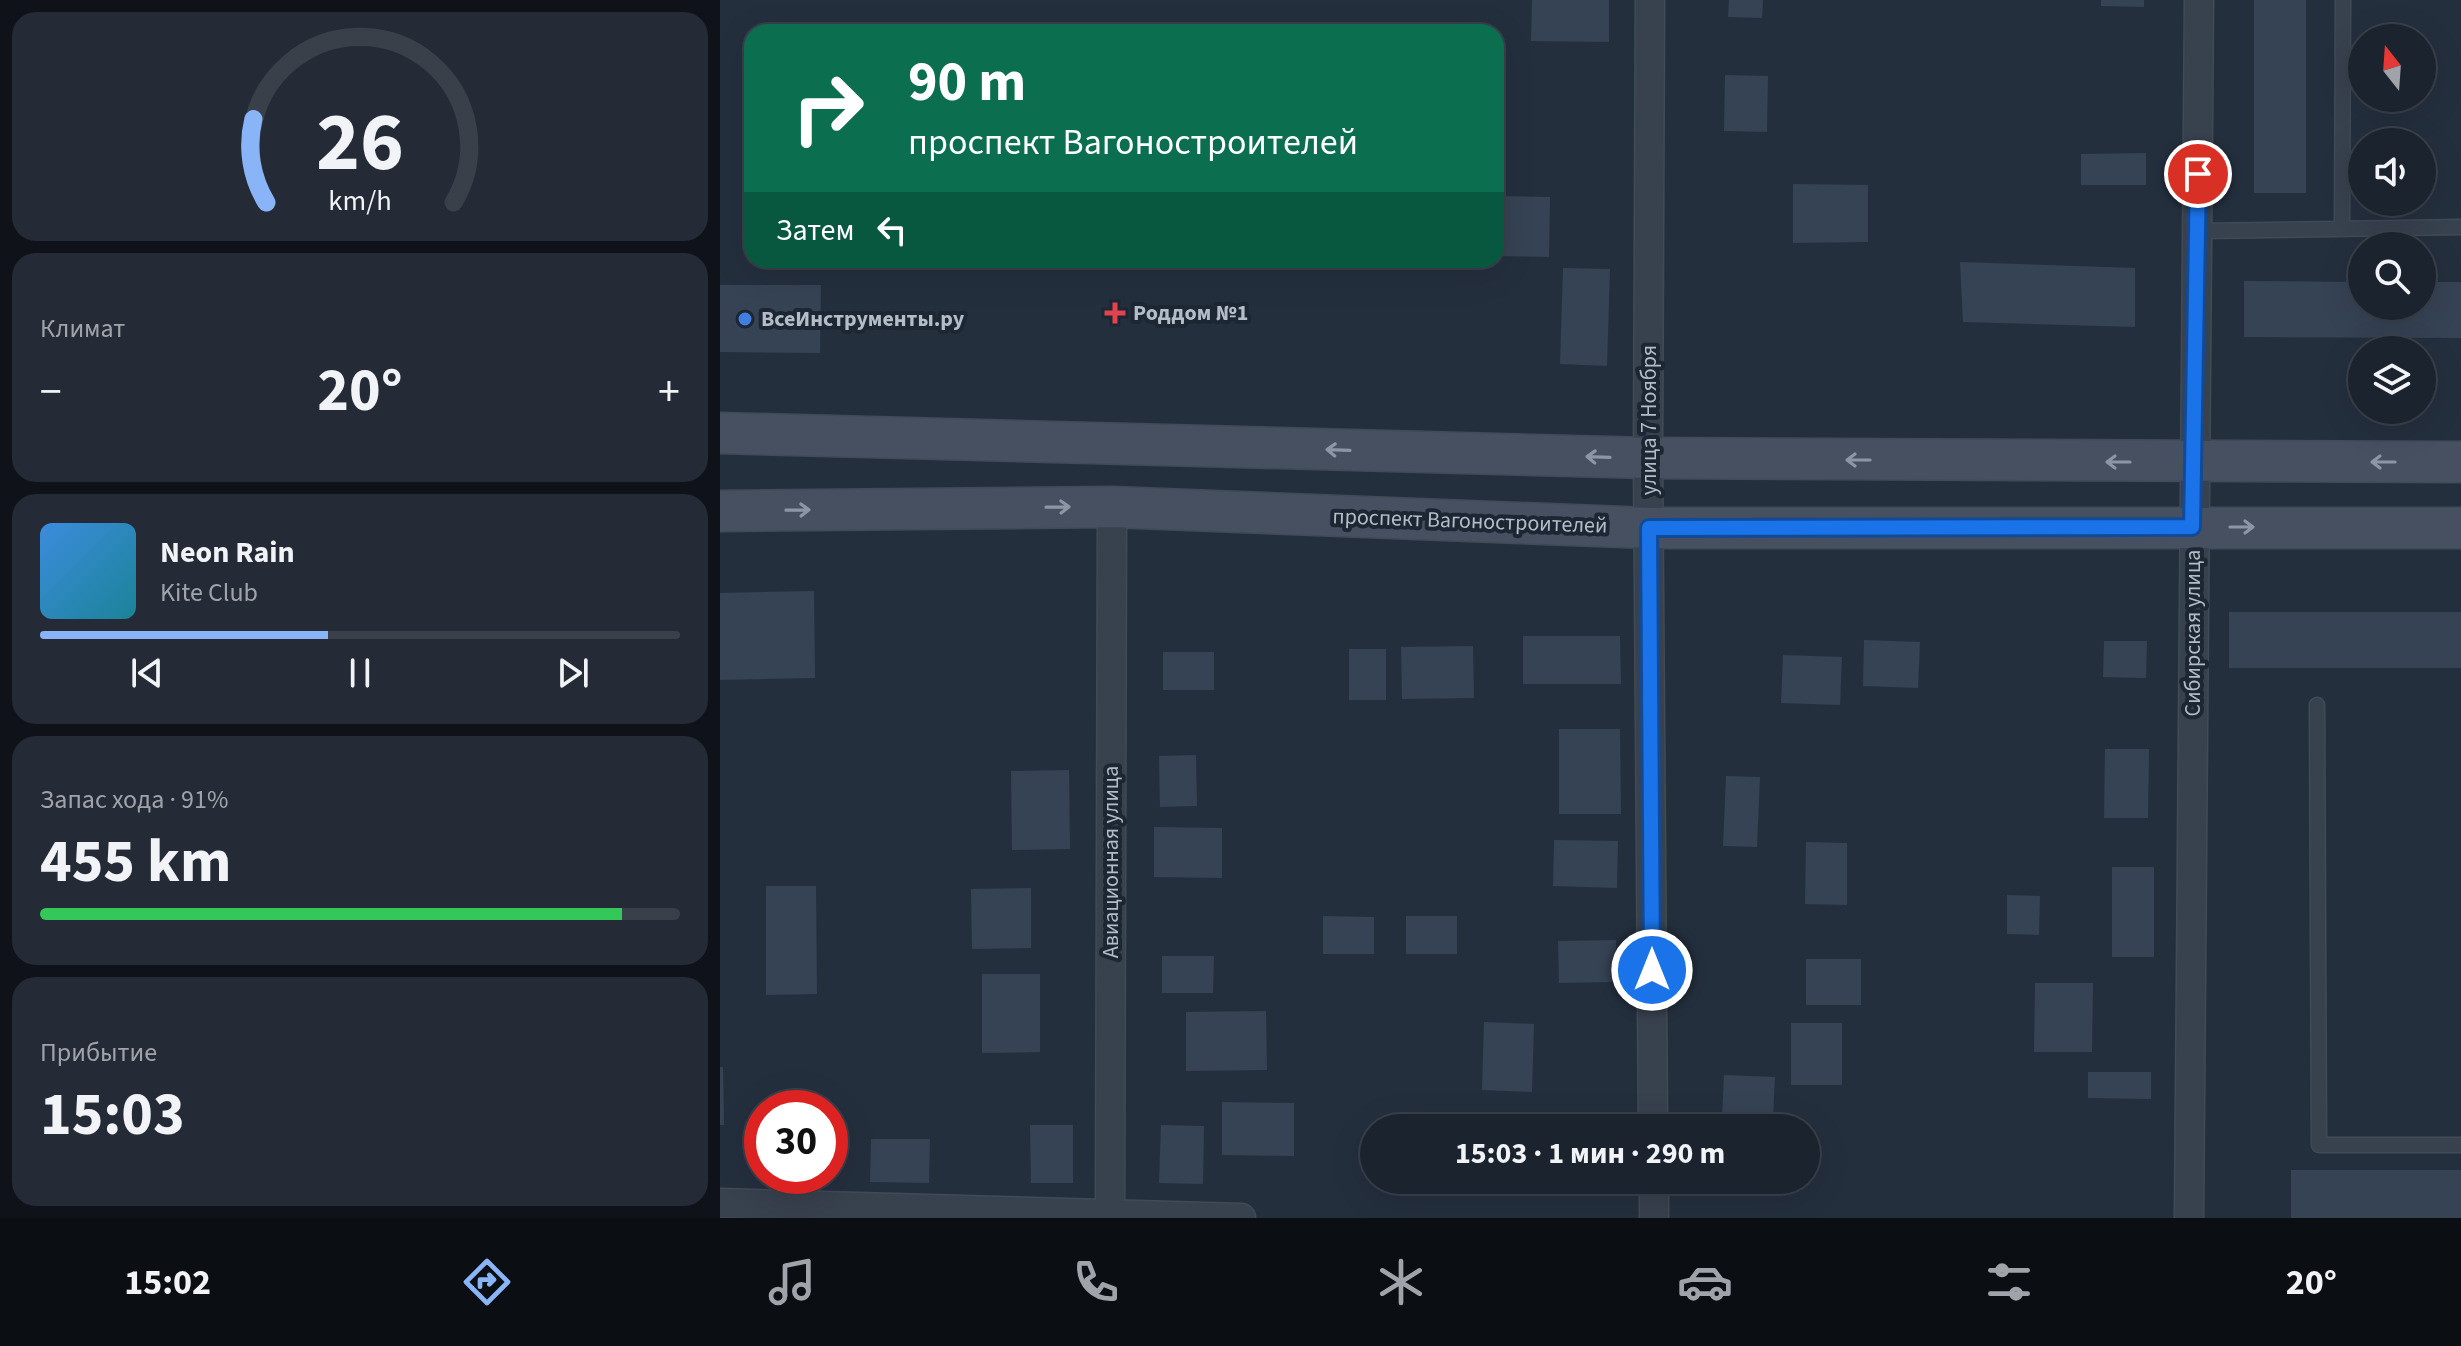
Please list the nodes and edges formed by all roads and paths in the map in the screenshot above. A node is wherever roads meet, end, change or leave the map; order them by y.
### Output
1 (1650, 0) edge
2 (2199, 0) edge
3 (2343, 0) edge
4 (2461, 227) edge
5 (2342, 229) junction
6 (2198, 231) junction
7 (720, 433) edge
8 (1648, 458) junction
9 (2461, 462) edge
10 (2196, 463) junction
11 (1112, 507) junction
12 (720, 511) edge
13 (2192, 527) junction
14 (1649, 528) junction
15 (2461, 528) edge
16 (2317, 705) dead end
17 (1653, 1114) edge
18 (2461, 1145) edge
19 (1654, 1194) edge
20 (720, 1203) edge
21 (1110, 1217) edge
22 (1241, 1218) edge
23 (1654, 1218) edge
24 (2189, 1218) edge

1 - 8 street, улица 7 Ноября
2 - 6 street, Сибирская улица
3 - 5 lane
4 - 5 lane
5 - 6 lane
6 - 10 street, Сибирская улица
8 -> 7 main road
10 -> 8 main road
8 - 14 street, улица 7 Ноября
9 -> 10 main road
10 - 13 street, Сибирская улица
12 -> 11 main road, проспект Вагоностроителей
11 - 14 main road, проспект Вагоностроителей
11 - 21 street, Авиационная улица
13 - 14 main road, проспект Вагоностроителей
13 -> 15 main road, проспект Вагоностроителей
13 - 24 street, Сибирская улица
14 - 17 street, улица 7 Ноября
16 - 18 lane
19 - 23 street
20 - 21 street
21 - 22 street

